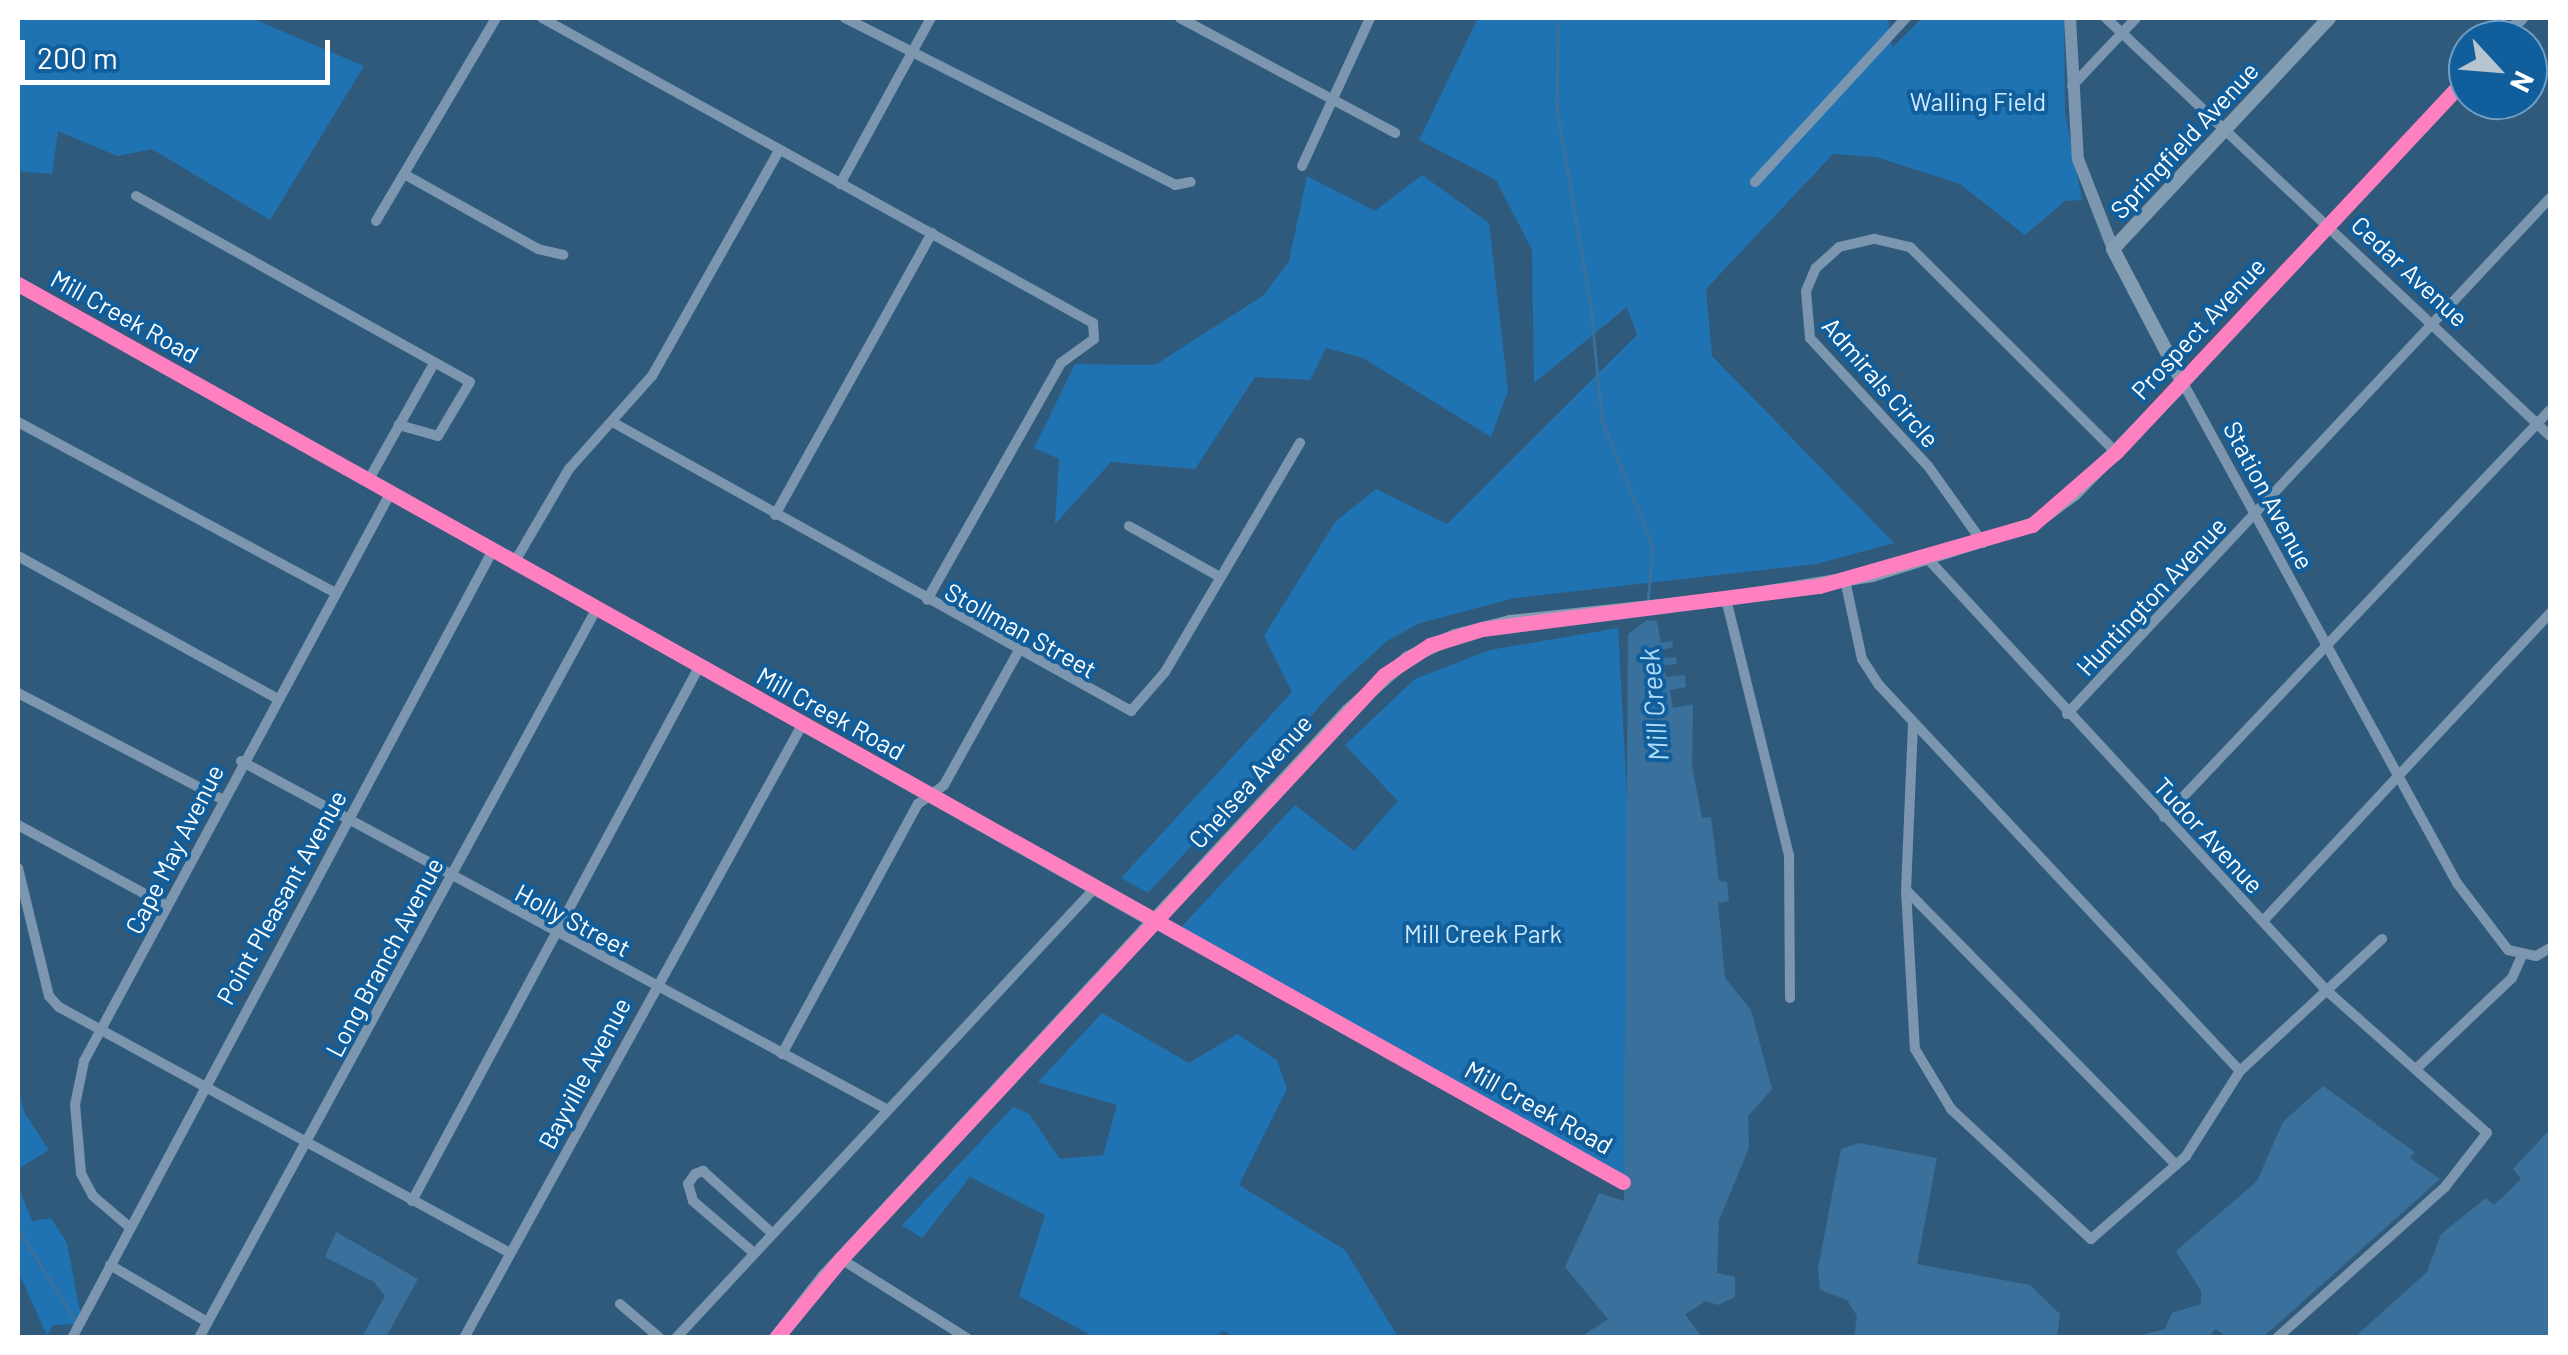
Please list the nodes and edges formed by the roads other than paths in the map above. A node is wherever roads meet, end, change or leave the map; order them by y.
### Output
1 (496, 18) edge
2 (542, 18) edge
3 (845, 18) edge
4 (931, 18) edge
5 (1181, 18) edge
6 (1370, 18) edge
7 (1906, 18) edge
8 (2070, 18) edge
9 (2106, 18) edge
10 (2136, 18) edge
11 (2330, 18) edge
12 (2122, 32) junction
13 (912, 54) junction
14 (2070, 88) junction
15 (2448, 97) edge
16 (1332, 99) junction
17 (2227, 128) junction
18 (1395, 133) dead end
19 (778, 151) junction
20 (1302, 166) dead end
21 (404, 174) junction
22 (1191, 182) dead end
23 (1755, 182) dead end
24 (840, 184) junction
25 (136, 196) dead end
26 (2550, 198) edge
27 (376, 220) dead end
28 (2327, 227) junction
29 (932, 233) junction
30 (2113, 249) junction
31 (563, 255) dead end
32 (18, 284) edge
33 (2430, 324) junction
34 (433, 366) junction
35 (2183, 383) junction
36 (2550, 410) edge
37 (18, 422) edge
38 (616, 424) junction
39 (2537, 424) junction
40 (399, 425) junction
41 (2550, 436) edge
42 (1300, 443) dead end
43 (2116, 452) junction
44 (368, 481) junction
45 (390, 494) junction
46 (775, 515) junction
47 (2253, 516) junction
48 (1129, 526) dead end
49 (1983, 542) junction
50 (492, 550) junction
51 (18, 556) edge
52 (1928, 559) junction
53 (514, 562) junction
54 (1220, 577) junction
55 (1846, 580) junction
56 (335, 593) junction
57 (1726, 599) junction
58 (928, 600) junction
59 (596, 610) junction
60 (2550, 614) edge
61 (2326, 646) junction
62 (1018, 652) junction
63 (699, 667) junction
64 (18, 693) edge
65 (278, 699) junction
66 (2068, 714) junction
67 (802, 724) junction
68 (1913, 724) junction
69 (241, 761) junction
70 (2398, 776) junction
71 (930, 798) junction
72 (222, 799) junction
73 (2164, 817) junction
74 (348, 819) junction
75 (18, 825) edge
76 (18, 868) edge
77 (450, 876) junction
78 (1094, 890) junction
79 (1906, 890) junction
80 (167, 906) junction
81 (2263, 921) junction
82 (1156, 923) junction
83 (554, 934) junction
84 (2382, 938) dead end
85 (2550, 948) edge
86 (2522, 956) junction
87 (653, 986) junction
88 (2326, 990) junction
89 (1790, 998) dead end
90 (100, 1030) junction
91 (782, 1054) junction
92 (2417, 1068) junction
93 (2240, 1070) junction
94 (202, 1086) junction
95 (888, 1110) junction
96 (305, 1145) junction
97 (2176, 1165) junction
98 (1622, 1182) dead end
99 (412, 1202) junction
100 (127, 1225) junction
101 (773, 1234) junction
102 (510, 1253) junction
103 (754, 1254) junction
104 (841, 1258) junction
105 (110, 1266) junction
106 (620, 1304) dead end
107 (207, 1322) junction
108 (74, 1333) edge
109 (951, 1334) edge
110 (199, 1338) edge
111 (464, 1338) edge
112 (660, 1338) edge
113 (676, 1338) edge
114 (776, 1338) edge
115 (967, 1338) edge
116 (2277, 1338) edge

1 - 21 street
2 - 19 street
3 - 13 street
4 - 13 street
5 - 16 street
6 - 16 street
7 - 23 street
8 - 14 street, Station Avenue
9 - 12 street, Cedar Avenue
10 - 12 street
11 - 17 main road, Springfield Avenue
12 - 14 street
12 - 17 street, Cedar Avenue
13 - 22 street
13 - 24 street
14 - 30 street, Station Avenue
15 - 28 street, Prospect Avenue
16 - 18 street
16 - 20 street
17 - 28 street, Cedar Avenue
17 - 30 main road, Springfield Avenue
19 - 24 street
19 - 38 street
21 - 27 street
21 - 31 street
24 - 29 street
25 - 34 street
26 - 33 street, Huntington Avenue
28 - 33 street, Cedar Avenue
28 - 35 street, Prospect Avenue
29 - 46 street
29 - 58 street
30 - 35 main road, Station Avenue
32 - 44 street, Mill Creek Road
33 - 39 street, Cedar Avenue
33 - 47 street, Huntington Avenue
34 - 40 street
34 - 40 street
35 - 43 main road, Prospect Avenue
35 - 47 street, Station Avenue
36 - 39 street
37 - 56 street
38 - 46 street, Stollman Street
38 - 53 street
39 - 41 street, Cedar Avenue
39 - 61 street
40 - 44 street
42 - 54 street, Stollman Street
43 - 49 main road, Prospect Avenue
43 - 49 street, Admirals Circle
44 - 45 street, Mill Creek Road
45 - 50 street, Mill Creek Road
45 - 56 street, Cape May Avenue
46 - 58 street, Stollman Street
47 - 61 street, Station Avenue
47 - 66 street, Huntington Avenue
48 - 54 street
49 - 52 main road, Prospect Avenue
50 - 53 street, Mill Creek Road
50 - 74 street, Point Pleasant Avenue
51 - 65 street
52 - 55 main road, Chelsea Avenue
52 - 66 street, Tudor Avenue
53 - 59 street, Mill Creek Road
54 - 62 street, Stollman Street
55 - 57 main road, Chelsea Avenue
55 - 68 street
56 - 65 street, Cape May Avenue
57 - 82 main road, Chelsea Avenue
57 - 89 street
58 - 62 street, Stollman Street
59 - 63 street, Mill Creek Road
59 - 77 street, Long Branch Avenue
60 - 70 street
61 - 70 street, Station Avenue
61 - 73 street
62 - 71 street
63 - 67 street, Mill Creek Road
63 - 83 street
64 - 72 street
65 - 69 street, Cape May Avenue
66 - 73 street, Tudor Avenue
67 - 71 street, Mill Creek Road
67 - 87 street, Bayville Avenue
68 - 79 street
68 - 93 street
69 - 72 street, Cape May Avenue
69 - 74 street, Holly Street
70 - 81 street
70 - 86 street, Station Avenue
71 - 78 street, Mill Creek Road
71 - 91 street
72 - 80 street, Cape May Avenue
73 - 81 street, Tudor Avenue
74 - 77 street, Holly Street
74 - 94 street, Point Pleasant Avenue
75 - 80 street
76 - 90 street
77 - 83 street, Holly Street
77 - 96 street, Long Branch Avenue
78 - 82 street, Mill Creek Road
78 - 95 street
79 - 97 street
79 - 97 street
80 - 90 street, Cape May Avenue
81 - 88 street, Tudor Avenue
82 - 98 street, Mill Creek Road
82 - 104 main road, Chelsea Avenue
83 - 87 street, Holly Street
83 - 99 street
84 - 88 street
85 - 86 street
86 - 92 street
87 - 91 street, Holly Street
87 - 102 street, Bayville Avenue
88 - 92 street, Tudor Avenue
88 - 93 street
90 - 94 street
90 - 100 street, Cape May Avenue
91 - 95 street, Holly Street
92 - 116 street, Tudor Avenue
93 - 97 street
94 - 96 street
94 - 100 street, Point Pleasant Avenue
95 - 101 street
96 - 99 street
96 - 107 street, Long Branch Avenue
99 - 102 street
100 - 105 street, Point Pleasant Avenue
101 - 103 street
101 - 103 street
102 - 111 street, Bayville Avenue
103 - 113 street
104 - 109 street
104 - 114 main road, Chelsea Avenue
105 - 107 street
105 - 108 street, Point Pleasant Avenue
106 - 112 street
107 - 110 street, Long Branch Avenue
109 - 115 street

